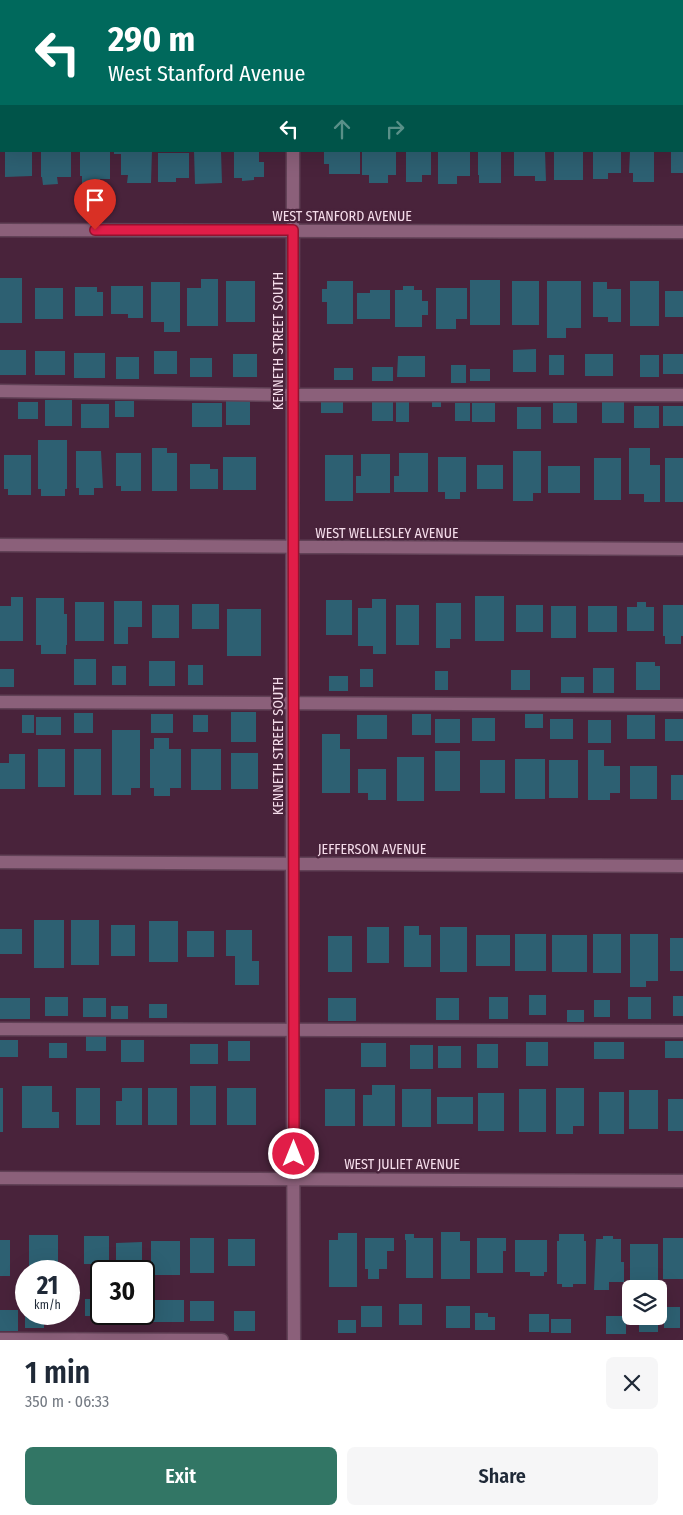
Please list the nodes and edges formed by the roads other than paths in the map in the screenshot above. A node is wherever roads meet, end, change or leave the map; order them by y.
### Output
1 (293, 152) edge
2 (0, 230) edge
3 (293, 230) junction
4 (683, 232) edge
5 (0, 391) edge
6 (293, 395) junction
7 (683, 395) edge
8 (0, 545) edge
9 (293, 547) junction
10 (683, 549) edge
11 (0, 702) edge
12 (293, 704) junction
13 (683, 705) edge
14 (0, 862) edge
15 (292, 864) junction
16 (683, 866) edge
17 (0, 1028) edge
18 (294, 1030) junction
19 (683, 1031) edge
20 (0, 1178) edge
21 (294, 1179) junction
22 (683, 1181) edge
23 (0, 1339) edge
24 (222, 1340) edge
25 (294, 1340) edge

1 - 3 street, KENNETH STREET SOUTH
2 - 3 street, WEST STANFORD AVENUE
3 - 4 street, WEST STANFORD AVENUE
3 - 6 street, KENNETH STREET SOUTH
5 - 6 street
6 - 7 street
6 - 9 street, KENNETH STREET SOUTH
8 - 9 street, WEST WELLESLEY AVENUE
9 - 10 street, WEST WELLESLEY AVENUE
9 - 12 street, KENNETH STREET SOUTH
11 - 12 street
12 - 13 street
12 - 15 street, KENNETH STREET SOUTH
14 - 15 street, JEFFERSON AVENUE
15 - 16 street, JEFFERSON AVENUE
15 - 18 street, KENNETH STREET SOUTH
17 - 18 street
18 - 19 street
18 - 21 street, KENNETH STREET SOUTH
20 - 21 street, WEST JULIET AVENUE
21 - 22 street, WEST JULIET AVENUE
21 - 25 street, KENNETH STREET SOUTH
23 - 24 street

